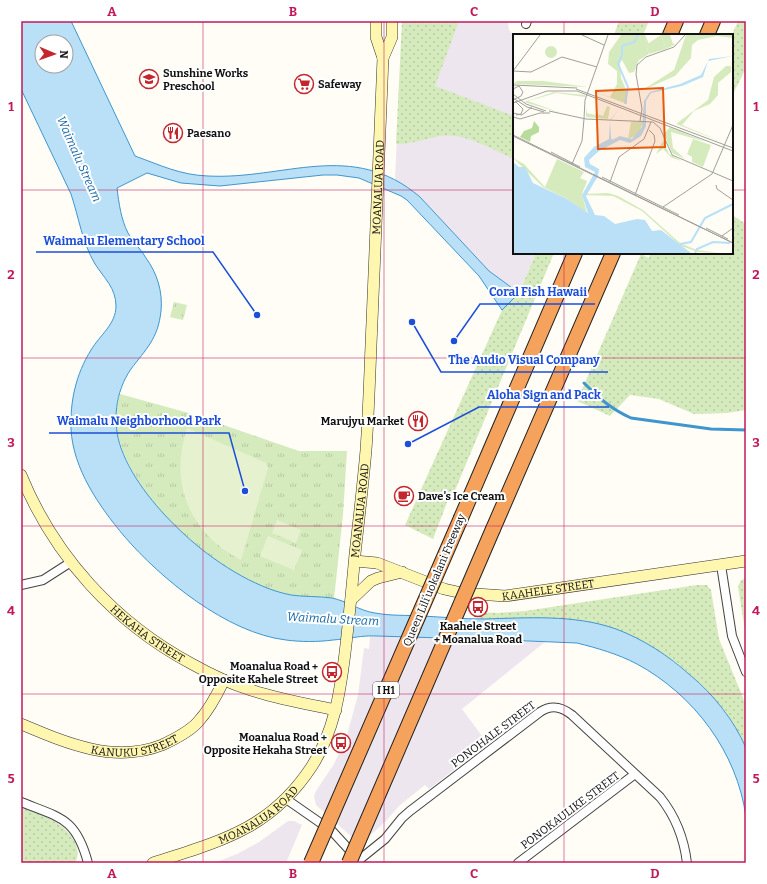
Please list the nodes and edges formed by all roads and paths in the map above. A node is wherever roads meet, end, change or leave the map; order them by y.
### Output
1 (376, 21) edge
2 (392, 21) edge
3 (676, 21) edge
4 (713, 21) edge
5 (670, 34) edge
6 (707, 34) edge
7 (383, 58) junction
8 (575, 254) edge
9 (613, 254) edge
10 (21, 474) edge
11 (355, 561) junction
12 (746, 561) edge
13 (71, 562) junction
14 (721, 565) junction
15 (402, 572) junction
16 (21, 585) edge
17 (351, 600) junction
18 (746, 672) edge
19 (224, 680) junction
20 (336, 710) junction
21 (21, 724) edge
22 (635, 774) junction
23 (286, 799) junction
24 (21, 802) edge
25 (356, 862) edge
26 (88, 863) edge
27 (153, 863) edge
28 (311, 863) edge
29 (518, 863) edge
30 (687, 863) edge

1 - 7 street, MOANALUA ROAD
2 - 7 street, MOANALUA ROAD
3 - 5 highway
4 - 6 highway
7 - 11 street, MOANALUA ROAD
8 - 28 highway, Queen Liliʻuokalani Freeway / I H1, bridge
9 - 25 highway, bridge
10 - 13 street, HEKAHA STREET
11 - 15 street, KAAHELE STREET
11 - 17 street, MOANALUA ROAD
12 - 14 street, KAAHELE STREET
13 - 16 street
13 - 19 street, HEKAHA STREET
14 - 15 street, KAAHELE STREET
14 - 18 street
15 - 17 street
17 - 20 street, MOANALUA ROAD
19 - 20 street, HEKAHA STREET
19 - 21 street, KANUKU STREET
20 - 23 street, MOANALUA ROAD
22 - 25 street, PONOHALE STREET
22 - 29 street, PONOKAULIKE STREET
22 - 30 street, PONOHALE STREET
23 - 25 street
23 - 27 street, MOANALUA ROAD
24 - 26 street

